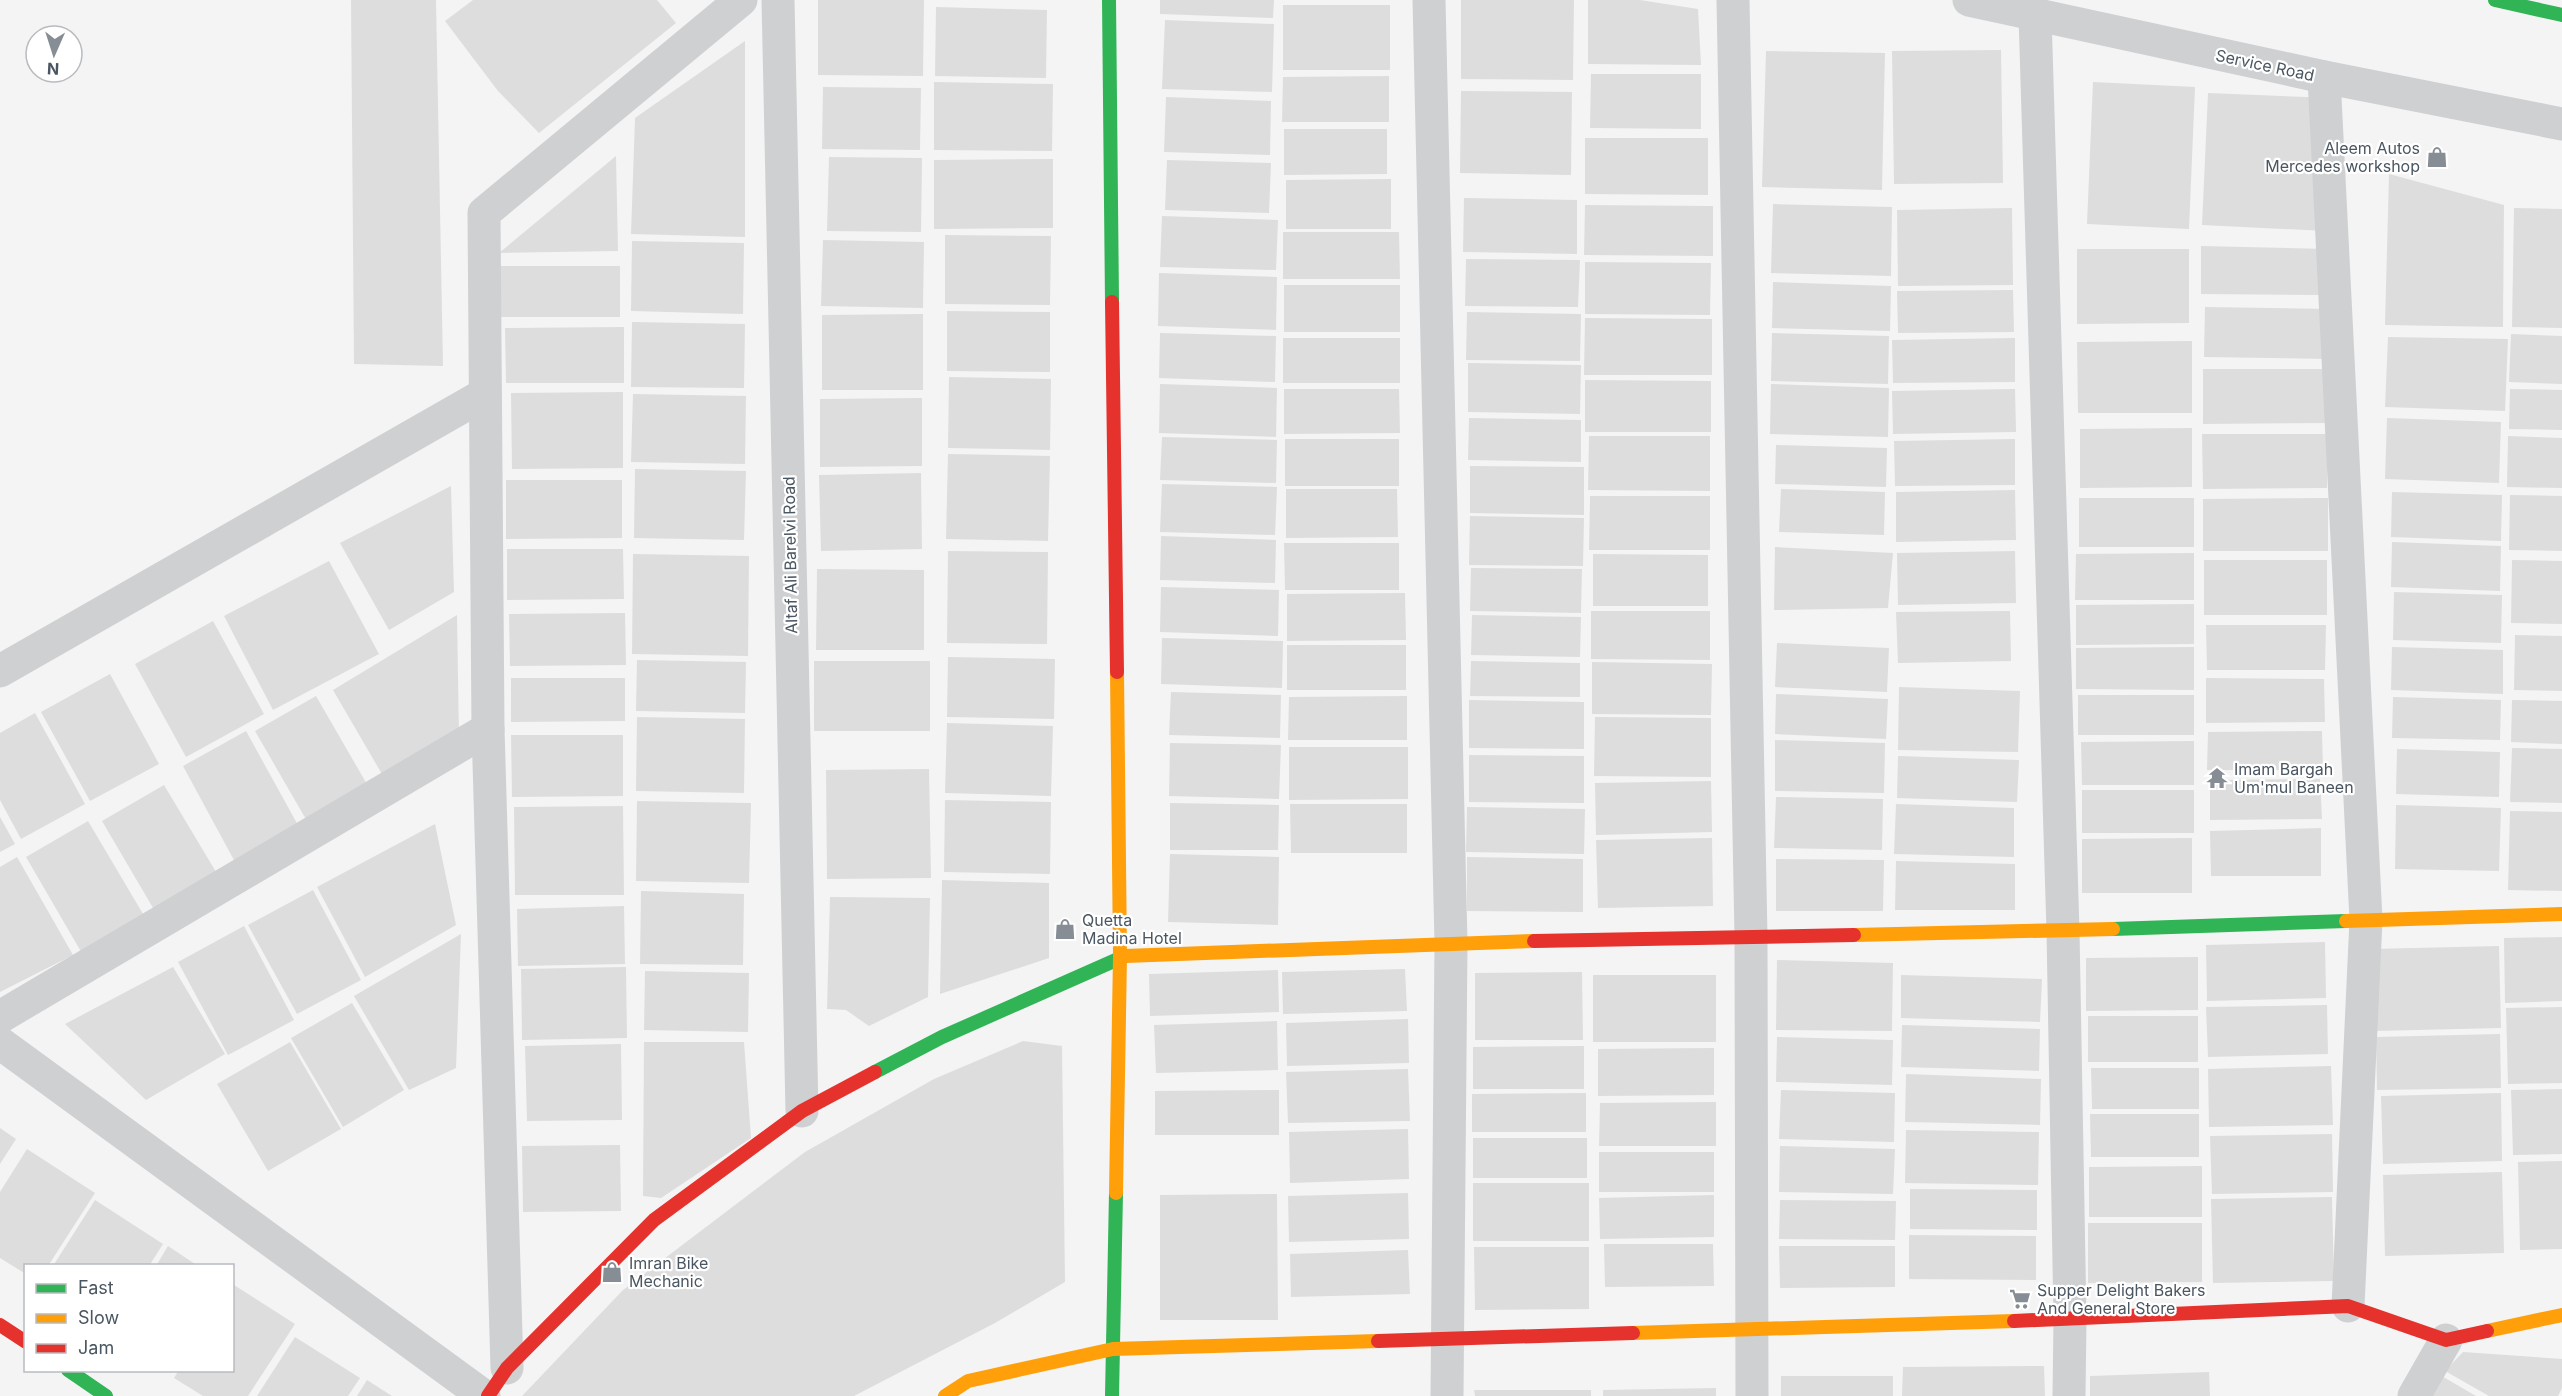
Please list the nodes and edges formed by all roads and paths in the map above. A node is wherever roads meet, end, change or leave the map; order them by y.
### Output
1 (741, 0) edge
2 (778, 0) edge
3 (1109, 0) edge
4 (1429, 0) edge
5 (1733, 0) edge
6 (1969, 0) edge
7 (2495, 0) edge
8 (2035, 15) junction
9 (2562, 15) edge
10 (2324, 77) junction
11 (2562, 124) edge
12 (485, 394) junction
13 (0, 671) edge
14 (488, 729) junction
15 (2562, 914) edge
16 (2366, 920) junction
17 (2062, 931) junction
18 (1751, 937) junction
19 (1451, 943) junction
20 (1120, 956) junction
21 (0, 1017) edge
22 (0, 1043) edge
23 (802, 1111) junction
24 (2348, 1306) junction
25 (2562, 1315) edge
26 (2070, 1318) junction
27 (0, 1325) edge
28 (1753, 1329) junction
29 (1447, 1339) junction
30 (2446, 1340) junction
31 (24, 1341) edge
32 (1113, 1349) junction
33 (507, 1368) junction
34 (70, 1372) edge
35 (106, 1396) edge
36 (486, 1396) edge
37 (945, 1396) edge
38 (1112, 1396) edge
39 (1446, 1396) edge
40 (1752, 1396) edge
41 (2069, 1396) edge
42 (2414, 1396) edge

1 - 12 street
2 - 23 street, Altaf Ali Barelvi Road
3 - 20 street
4 - 19 street
5 - 18 street
6 - 8 street, Service Road
7 - 9 street
8 - 10 street, Service Road
8 - 17 street
10 - 11 street, Service Road
10 - 16 street
12 - 13 street
12 - 14 street
14 - 21 street
14 - 33 street
15 - 16 street
16 - 17 street
16 - 24 street
17 - 18 street
17 - 26 street
18 - 19 street
18 - 28 street
19 - 20 street
19 - 29 street
20 - 23 street
20 - 32 street
22 - 36 street
23 - 33 street
24 - 26 street
24 - 30 street
25 - 30 street
26 - 28 street
26 - 41 street
27 - 31 street
28 - 29 street
28 - 40 street
29 - 32 street
29 - 39 street
30 - 42 street
32 - 37 street
32 - 38 street
33 - 36 street
34 - 35 street

